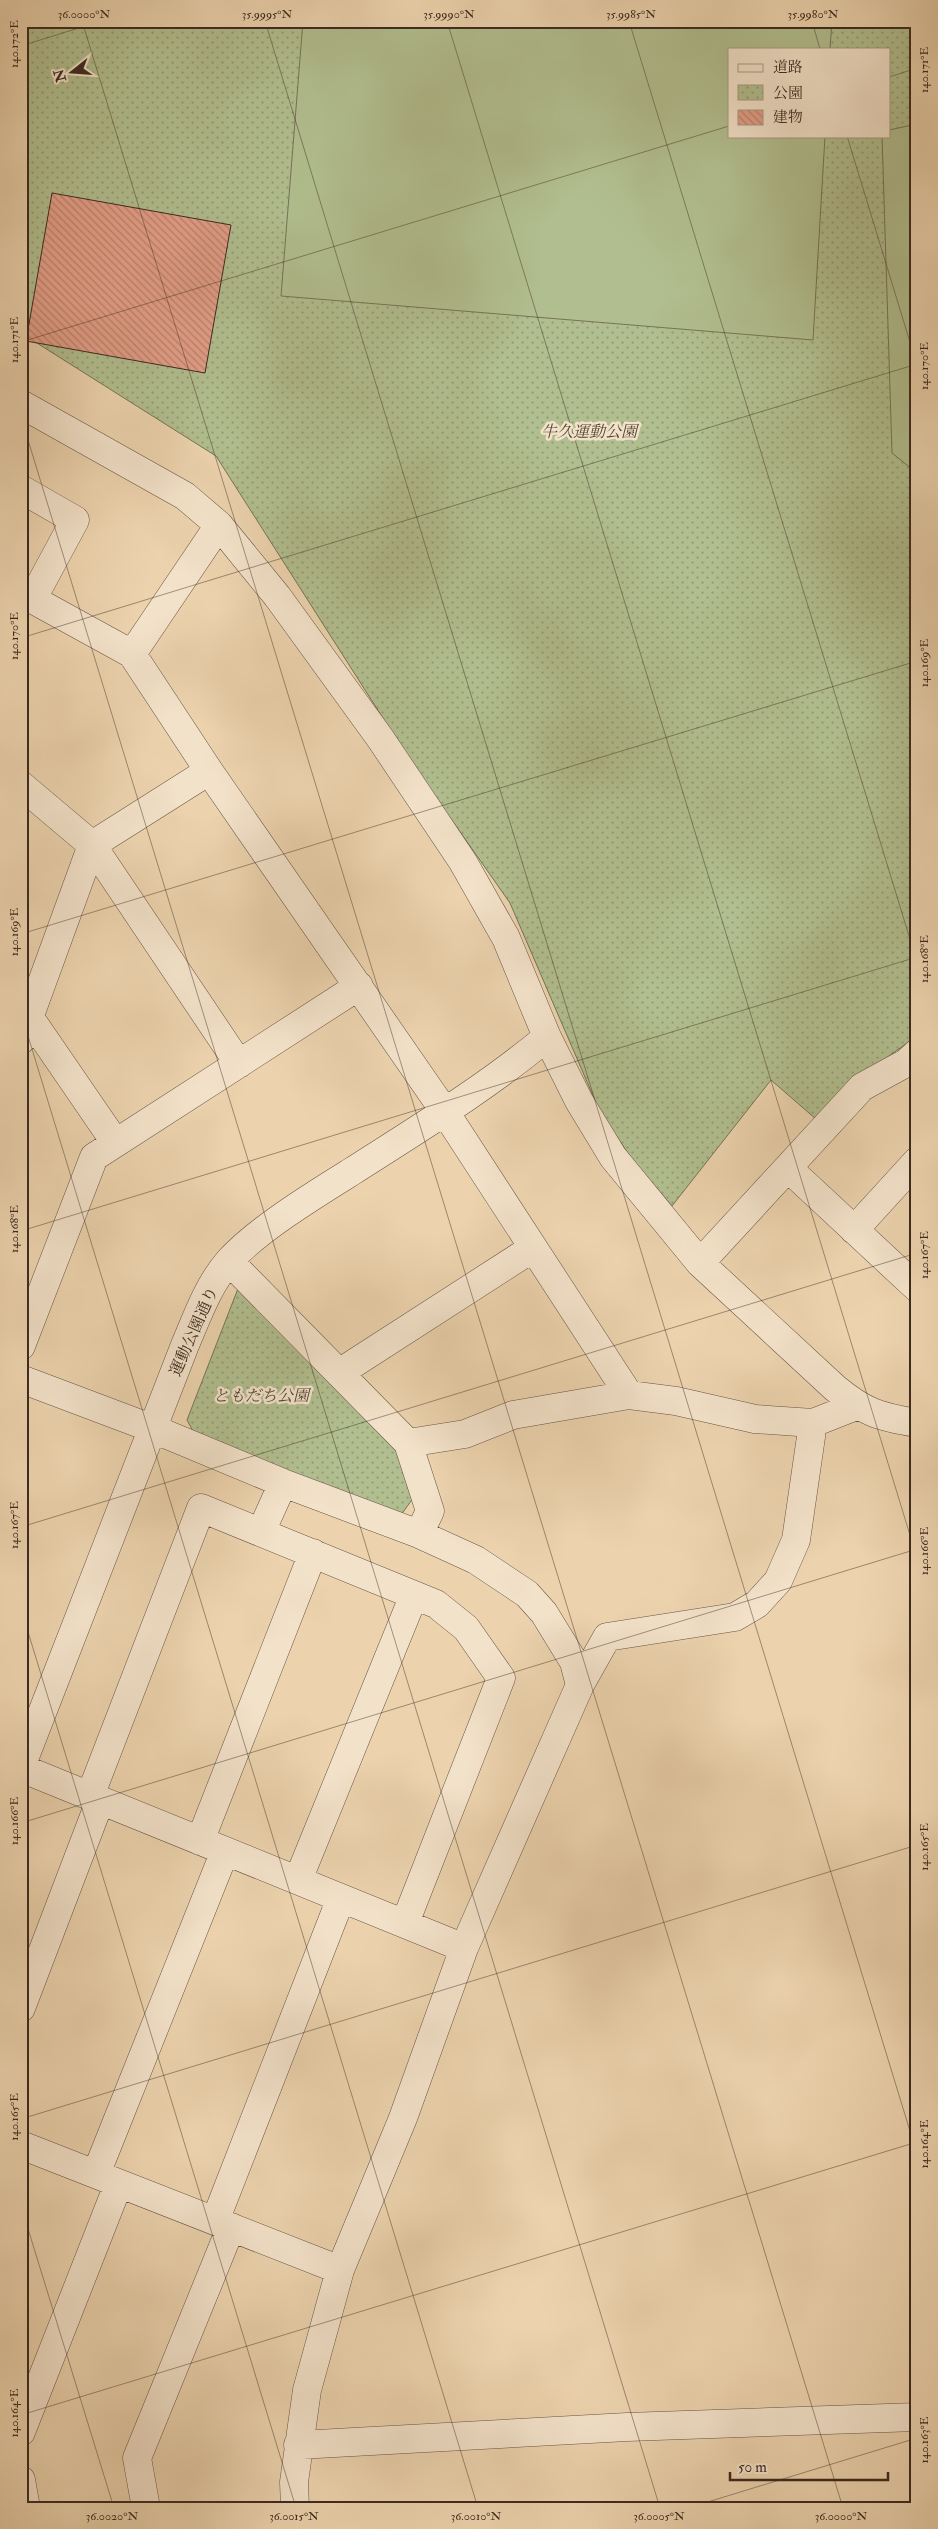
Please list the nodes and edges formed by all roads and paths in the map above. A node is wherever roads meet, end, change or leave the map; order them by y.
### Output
1 (21, 404) edge
2 (21, 489) edge
3 (219, 525) junction
4 (27, 595) edge
5 (132, 654) junction
6 (209, 771) junction
7 (21, 785) edge
8 (92, 845) junction
9 (359, 986) junction
10 (26, 1029) edge
11 (547, 1037) junction
12 (917, 1053) edge
13 (239, 1064) junction
14 (445, 1112) junction
15 (115, 1142) junction
16 (917, 1161) edge
17 (789, 1169) junction
18 (854, 1230) junction
19 (533, 1248) junction
20 (229, 1261) junction
21 (700, 1263) junction
22 (917, 1288) edge
23 (21, 1346) edge
24 (339, 1372) junction
25 (21, 1379) edge
26 (629, 1395) junction
27 (856, 1406) junction
28 (812, 1423) junction
29 (917, 1423) edge
30 (151, 1428) junction
31 (408, 1443) junction
32 (283, 1483) junction
33 (261, 1532) junction
34 (419, 1534) junction
35 (313, 1554) junction
36 (414, 1595) junction
37 (580, 1685) junction
38 (21, 1767) edge
39 (95, 1798) junction
40 (200, 1841) junction
41 (225, 1851) junction
42 (298, 1880) junction
43 (341, 1898) junction
44 (405, 1923) junction
45 (464, 1948) junction
46 (21, 2008) edge
47 (21, 2145) edge
48 (107, 2179) junction
49 (223, 2224) junction
50 (340, 2270) junction
51 (917, 2417) edge
52 (21, 2432) edge
53 (298, 2445) junction
54 (21, 2480) edge
55 (26, 2508) edge
56 (146, 2508) edge
57 (295, 2508) edge

1 - 3 street
2 - 4 street
3 - 5 street
3 - 11 street
4 - 5 street
5 - 6 street
6 - 8 street
6 - 9 street
7 - 8 street
8 - 10 street
8 - 13 street
9 - 13 street
9 - 14 street
10 - 15 street
11 - 14 street, 運動公園通り
11 - 21 street
12 - 17 street
13 - 15 street
14 - 19 street
14 - 20 street, 運動公園通り
15 - 23 street
16 - 18 street
17 - 18 street
17 - 21 street
18 - 22 street
19 - 24 street
19 - 26 street
20 - 24 street
20 - 30 street, 運動公園通り
21 - 27 street
24 - 31 street
25 - 30 street
26 - 28 street
26 - 31 street
27 - 28 street
27 - 29 street
28 - 37 street
30 - 32 street
30 - 38 street, 運動公園通り
31 - 34 street
32 - 33 street
32 - 34 street
33 - 35 street
33 - 39 street
34 - 37 street
35 - 36 street
35 - 40 street
36 - 42 street
36 - 44 street
37 - 45 street
38 - 39 street
39 - 40 street
39 - 46 street
40 - 41 street
41 - 42 street
41 - 48 street
42 - 43 street
43 - 44 street
43 - 49 street
44 - 45 street
45 - 50 street
47 - 48 street
48 - 49 street
48 - 52 street
49 - 50 street
49 - 56 street
50 - 53 street
51 - 53 street
53 - 57 street
54 - 55 street

